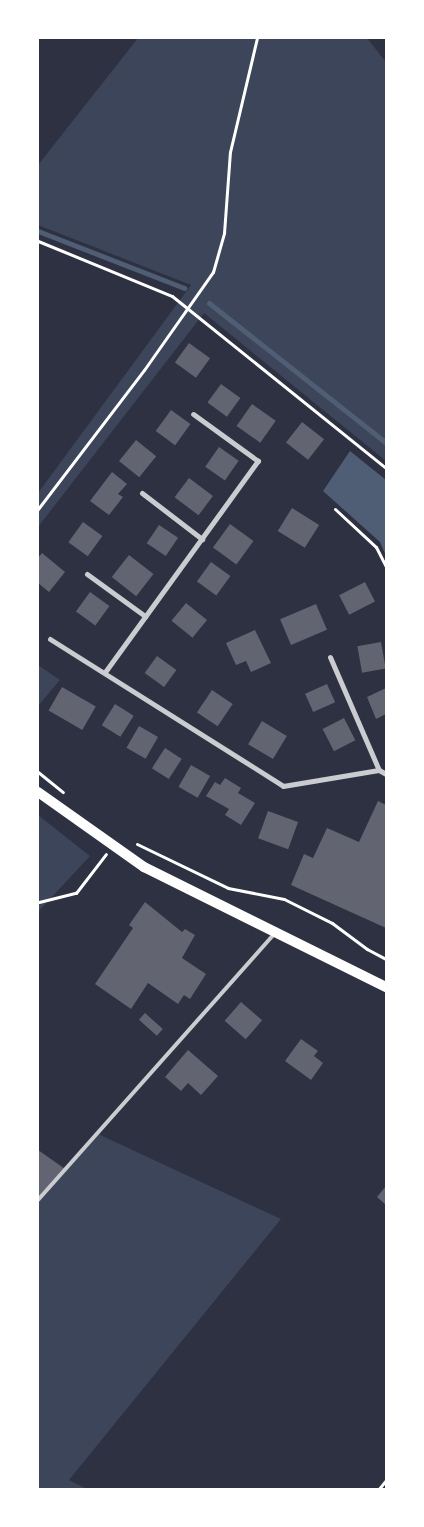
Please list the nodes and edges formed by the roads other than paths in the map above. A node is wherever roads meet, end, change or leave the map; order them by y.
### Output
1 (193, 414) dead end
2 (142, 493) dead end
3 (202, 539) junction
4 (87, 574) dead end
5 (146, 616) junction
6 (50, 639) dead end
7 (330, 657) dead end
8 (105, 672) junction
9 (379, 770) junction
10 (386, 774) edge
11 (38, 792) edge
12 (276, 932) junction
13 (386, 987) edge
14 (38, 1200) edge

1 - 3 street
2 - 3 street
3 - 5 street
4 - 5 street
5 - 8 street
6 - 8 street
7 - 9 street
8 - 9 street
9 - 10 street
11 - 12 main road
12 - 13 main road
12 - 14 lane

